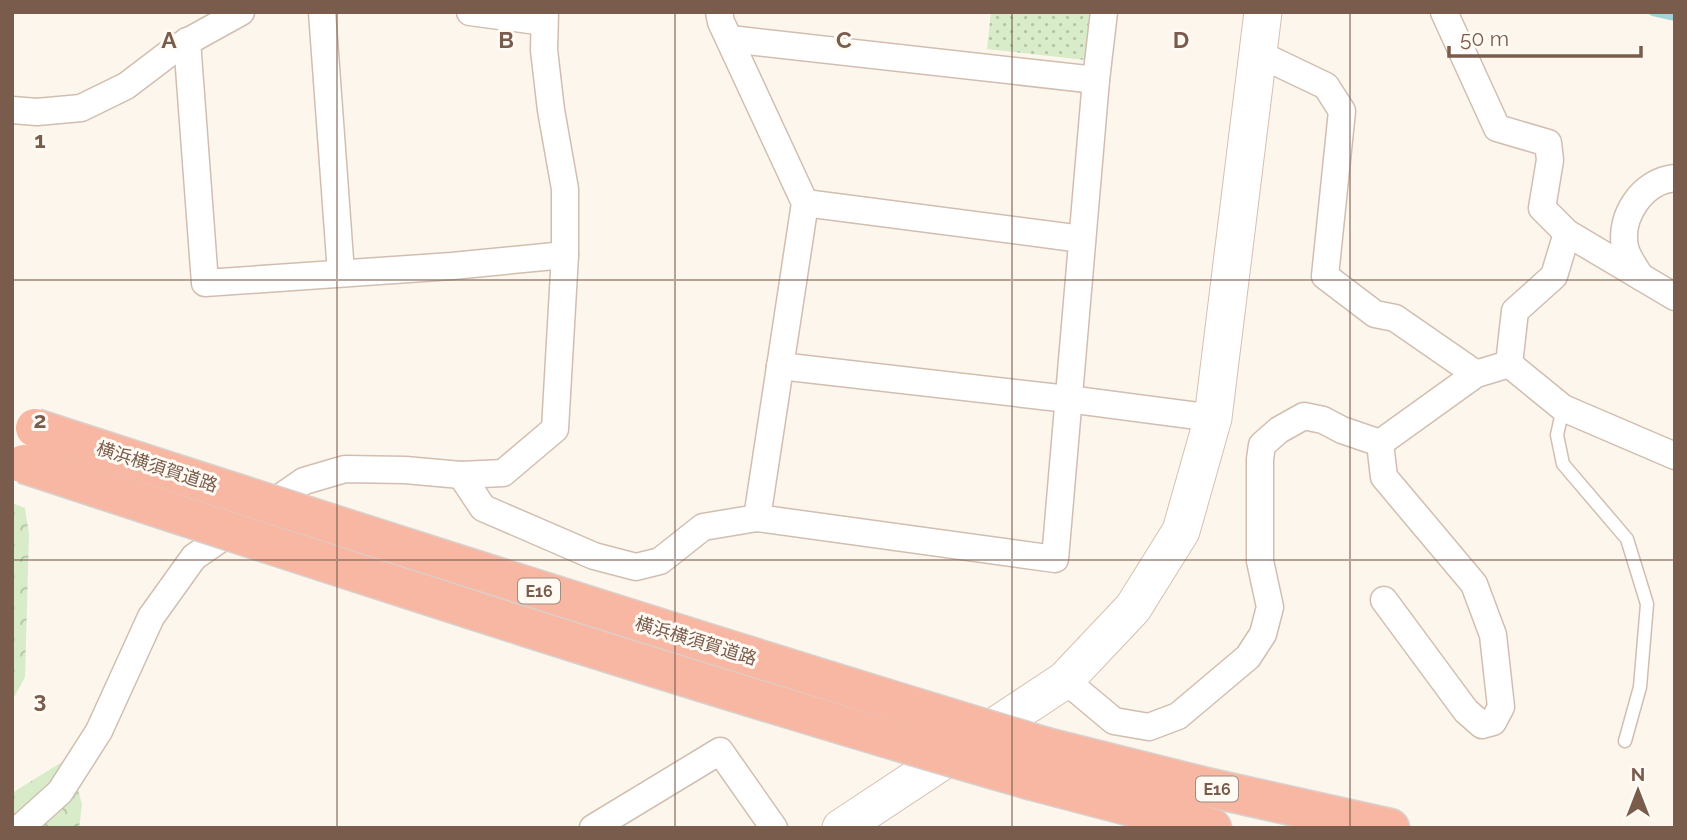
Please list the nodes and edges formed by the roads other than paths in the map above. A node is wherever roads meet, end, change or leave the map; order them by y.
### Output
1 (241, 12) edge
2 (322, 12) edge
3 (470, 12) edge
4 (719, 12) edge
5 (1104, 12) edge
6 (1263, 12) edge
7 (1444, 12) edge
8 (545, 17) edge
9 (730, 39) junction
10 (187, 41) junction
11 (1259, 54) junction
12 (1096, 80) junction
13 (12, 110) edge
14 (1675, 178) edge
15 (804, 203) junction
16 (1567, 233) junction
17 (1082, 239) junction
18 (565, 255) junction
19 (341, 274) junction
20 (1640, 277) junction
21 (1675, 297) edge
22 (1509, 363) junction
23 (780, 366) junction
24 (1476, 374) junction
25 (1069, 399) junction
26 (1563, 408) junction
27 (1213, 418) junction
28 (24, 424) edge
29 (1380, 443) junction
30 (1675, 456) edge
31 (18, 462) edge
32 (461, 475) junction
33 (757, 518) junction
34 (1384, 600) dead end
35 (1065, 680) junction
36 (1625, 741) dead end
37 (1039, 764) junction
38 (1197, 825) edge
39 (20, 828) edge
40 (593, 828) edge
41 (774, 828) edge
42 (841, 828) edge
43 (1390, 828) edge

1 - 10 street
2 - 19 street
3 - 8 street
4 - 9 street
5 - 12 street
6 - 11 street
7 - 16 street
8 - 18 street
9 - 12 street
9 - 15 street
10 - 13 street
10 - 19 street
11 - 24 street
11 - 27 street
12 - 17 street
14 - 20 street
15 - 17 street
15 - 23 street
16 - 20 street
16 - 22 street
17 - 25 street
18 - 19 street
18 - 32 street
20 - 21 street
22 - 24 street
22 - 26 street
23 - 25 street
23 - 33 street
24 - 29 street
25 - 27 street
25 - 33 street
26 - 30 street
26 - 36 lane
27 - 35 street
28 - 37 highway, 横浜横須賀道路 / E16, bridge
29 - 34 street
29 - 35 street
31 - 37 highway, 横浜横須賀道路 / E16, bridge
32 - 33 street
32 - 39 street
35 - 42 street
37 - 38 highway, 横浜横須賀道路 / E16
37 - 43 highway, 横浜横須賀道路 / E16
40 - 41 street

